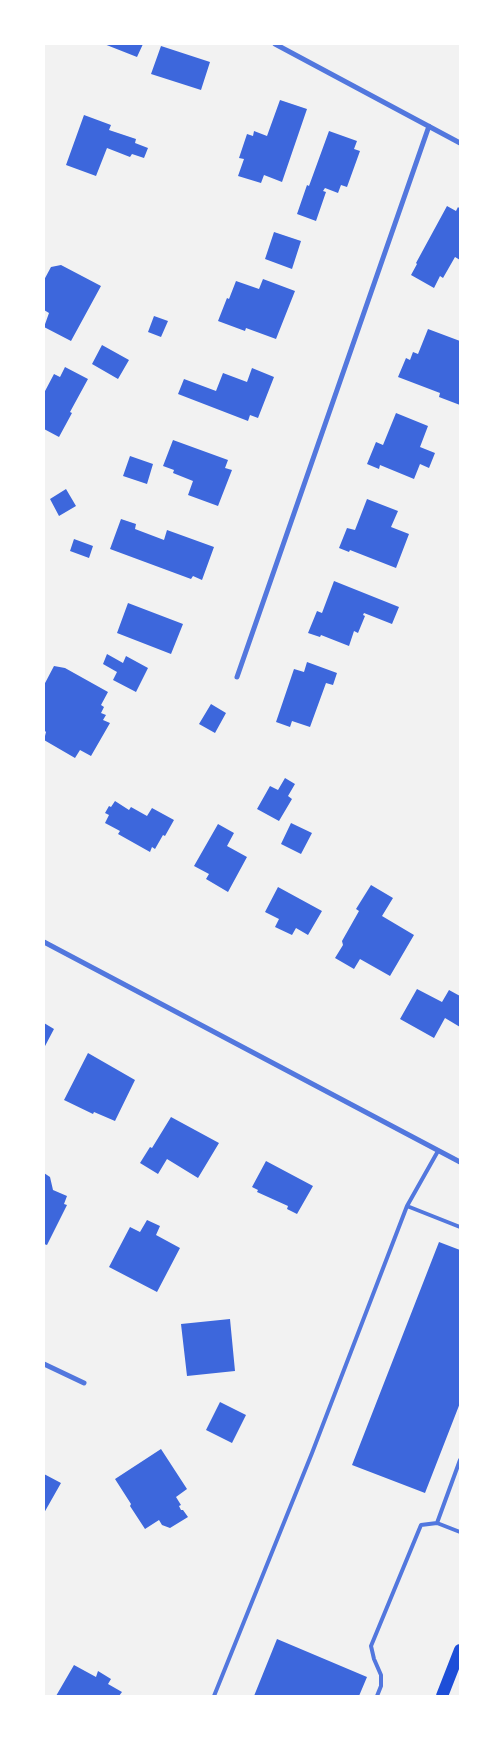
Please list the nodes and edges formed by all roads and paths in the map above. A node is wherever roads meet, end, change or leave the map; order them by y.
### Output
1 (275, 44) edge
2 (429, 126) junction
3 (460, 143) edge
4 (237, 677) dead end
5 (44, 942) edge
6 (438, 1151) junction
7 (460, 1162) edge
8 (407, 1206) junction
9 (460, 1227) edge
10 (44, 1364) edge
11 (84, 1383) dead end
12 (460, 1460) edge
13 (437, 1523) junction
14 (460, 1532) edge
15 (460, 1650) edge
16 (214, 1696) edge
17 (377, 1696) edge
18 (442, 1696) edge

1 - 2 street
2 - 3 street
2 - 4 street
5 - 6 street
6 - 7 street
6 - 8 lane
8 - 9 lane
8 - 16 lane
10 - 11 street
12 - 13 lane
13 - 14 lane
13 - 17 lane
15 - 18 main road

